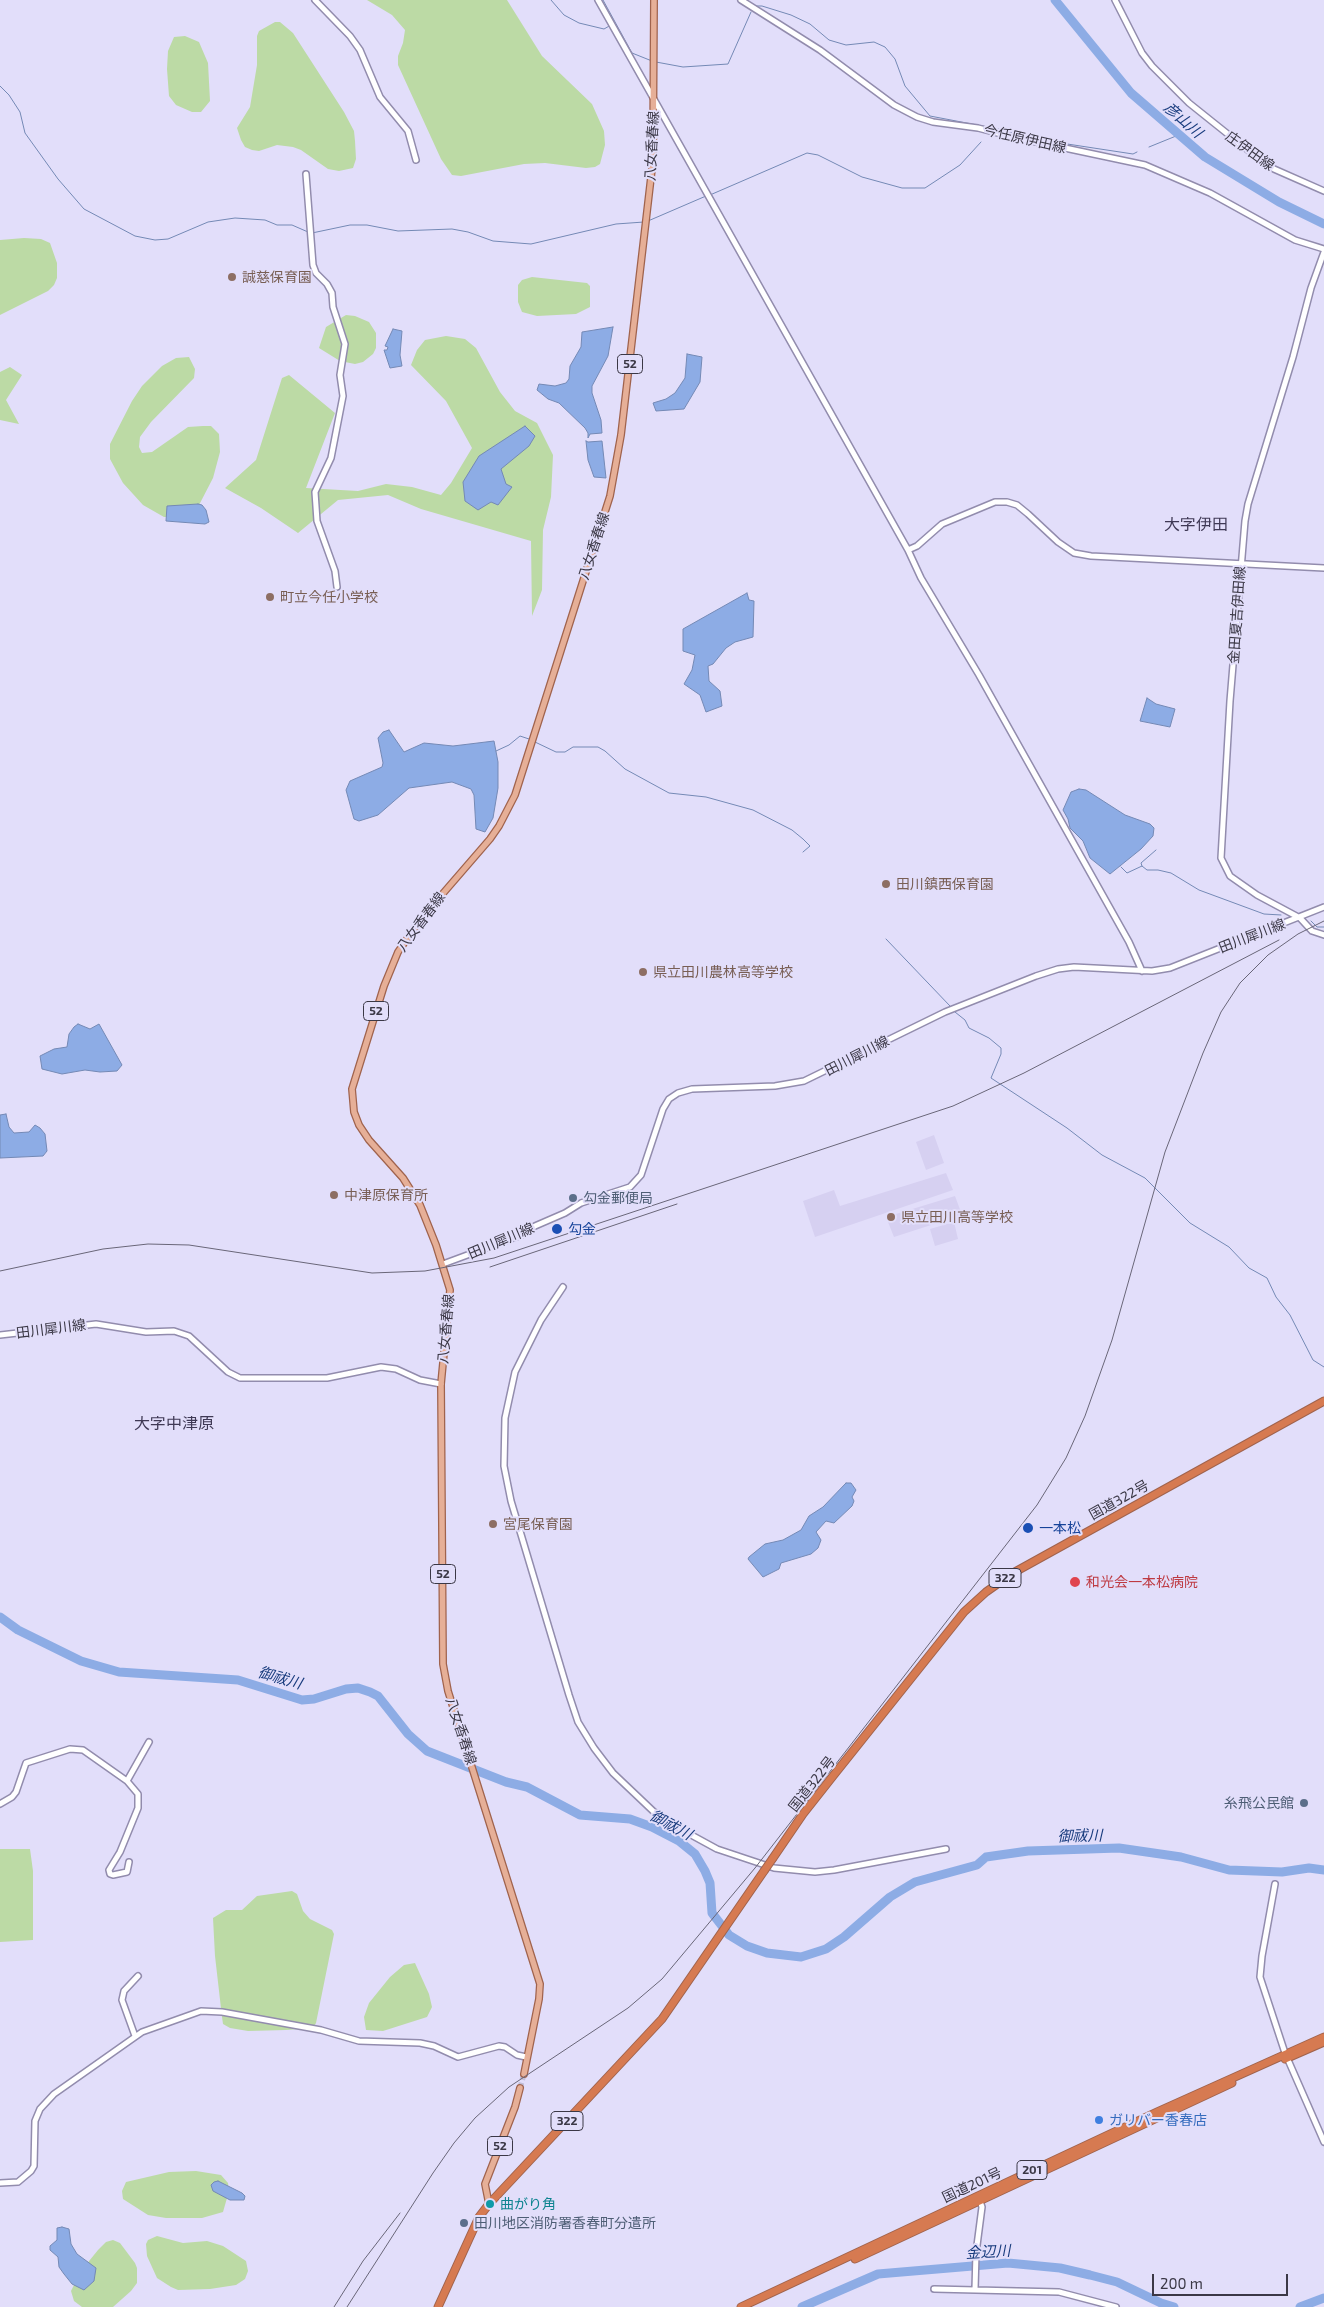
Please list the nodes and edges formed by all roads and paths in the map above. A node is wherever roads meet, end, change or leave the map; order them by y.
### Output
1 (315, 0) edge
2 (598, 0) edge
3 (654, 0) edge
4 (741, 0) edge
5 (1115, 0) edge
6 (654, 98) junction
7 (416, 160) dead end
8 (306, 174) dead end
9 (1324, 191) edge
10 (1324, 250) edge
11 (908, 550) junction
12 (1241, 564) junction
13 (1324, 568) edge
14 (337, 587) dead end
15 (1324, 907) edge
16 (1300, 918) junction
17 (1324, 935) edge
18 (1142, 971) junction
19 (443, 1264) junction
20 (563, 1287) dead end
21 (0, 1335) edge
22 (441, 1384) junction
23 (1324, 1402) edge
24 (149, 1742) dead end
25 (127, 1781) junction
26 (0, 1804) edge
27 (946, 1849) dead end
28 (129, 1862) dead end
29 (1274, 1884) dead end
30 (138, 1976) dead end
31 (135, 2036) junction
32 (1324, 2037) edge
33 (1324, 2042) edge
34 (1287, 2055) junction
35 (526, 2057) junction
36 (524, 2074) tunnel mouth
37 (520, 2088) tunnel mouth
38 (1324, 2142) edge
39 (0, 2183) edge
40 (979, 2198) junction
41 (489, 2204) junction
42 (975, 2287) junction
43 (934, 2288) dead end
44 (438, 2307) edge
45 (741, 2307) edge
46 (752, 2307) edge
47 (1116, 2307) edge

1 - 7 street
2 - 6 street
3 - 6 main road, 八女香春線 / 52
4 - 10 street, 今任原伊田線
5 - 9 street, 庄伊田線
6 - 11 street
6 - 19 main road, 八女香春線 / 52
8 - 14 street
10 - 12 street, 金田夏吉伊田線
11 - 12 street
11 - 18 street
12 - 13 street
12 - 16 street, 金田夏吉伊田線
15 - 16 street, 田川犀川線
16 - 17 street, 金田夏吉伊田線
16 - 18 street, 田川犀川線
18 - 19 street, 田川犀川線
19 - 22 main road, 八女香春線 / 52
20 - 27 street
21 - 22 street, 田川犀川線
22 - 35 main road, 八女香春線 / 52
23 - 41 highway, 国道322号 / 322, bridge
24 - 25 street
25 - 26 street
25 - 28 street
29 - 34 street
30 - 31 street
31 - 35 street
31 - 39 street
32 - 34 highway, 国道201号 / 201
33 - 34 highway, 国道201号 / 201
34 - 38 street
34 - 40 highway, 国道201号 / 201
35 - 36 main road, 八女香春線 / 52
37 - 41 main road, 52
40 - 42 street
40 - 45 highway, 国道201号 / 201
40 - 46 highway, 国道201号 / 201
41 - 44 highway, 国道322号 / 322
42 - 43 street
42 - 47 street

